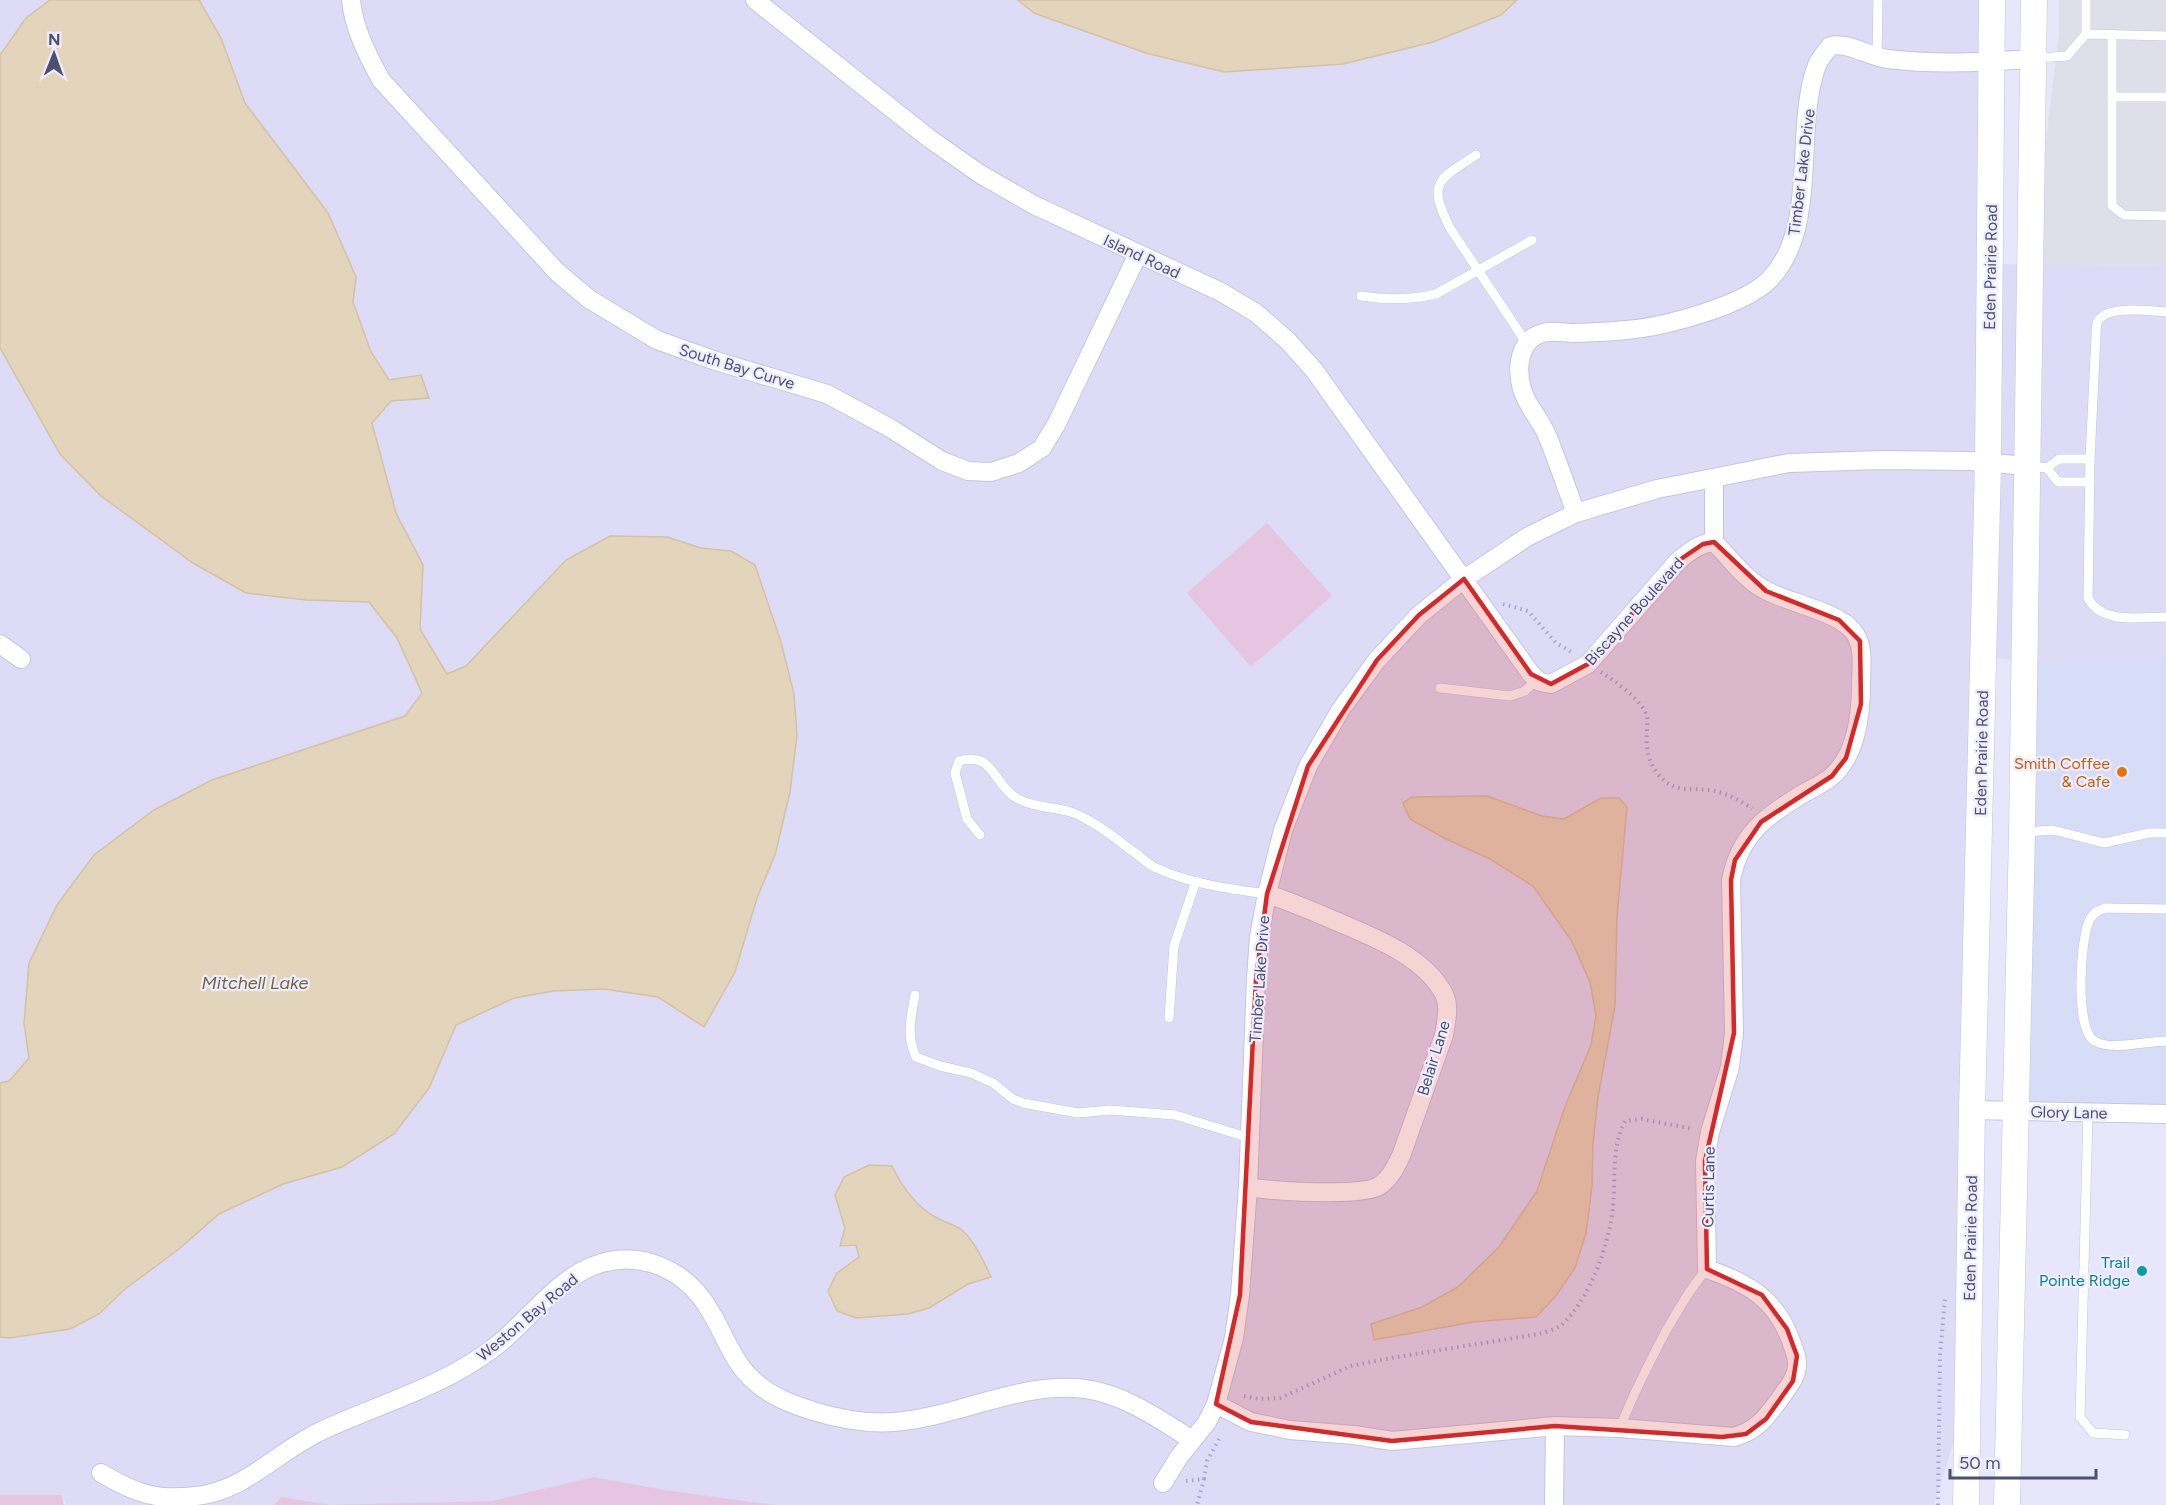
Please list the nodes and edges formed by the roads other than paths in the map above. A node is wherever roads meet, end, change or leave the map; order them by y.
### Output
1 (351, 0) edge
2 (755, 0) edge
3 (1878, 0) edge
4 (1992, 0) edge
5 (2034, 0) edge
6 (2086, 0) edge
7 (2086, 34) junction
8 (2112, 35) junction
9 (2166, 36) edge
10 (1877, 58) junction
11 (2033, 59) junction
12 (1992, 62) junction
13 (2112, 97) junction
14 (2166, 97) edge
15 (1476, 154) dead end
16 (2166, 216) edge
17 (1532, 240) dead end
18 (1138, 254) junction
19 (1478, 269) junction
20 (1362, 296) dead end
21 (2166, 312) edge
22 (1527, 344) junction
23 (2090, 459) junction
24 (1988, 464) junction
25 (2037, 467) junction
26 (1714, 479) junction
27 (2090, 482) junction
28 (1576, 513) junction
29 (1714, 542) junction
30 (1464, 579) junction
31 (2166, 617) edge
32 (0, 644) edge
33 (21, 659) dead end
34 (1537, 679) junction
35 (1440, 688) dead end
36 (2022, 832) junction
37 (2166, 833) edge
38 (980, 835) dead end
39 (1196, 881) junction
40 (1267, 894) junction
41 (2166, 909) edge
42 (915, 995) dead end
43 (1169, 1018) dead end
44 (2166, 1041) edge
45 (1972, 1110) junction
46 (2016, 1112) junction
47 (2088, 1113) junction
48 (2166, 1114) edge
49 (1250, 1138) junction
50 (1248, 1187) junction
51 (1707, 1269) junction
52 (1216, 1404) junction
53 (1555, 1426) junction
54 (1620, 1428) junction
55 (2125, 1435) dead end
56 (1192, 1440) junction
57 (101, 1473) dead end
58 (1163, 1483) road end
59 (1554, 1505) edge
60 (1966, 1505) edge
61 (2007, 1505) edge

1 - 18 street, South Bay Curve
2 - 18 street, Island Road
3 - 10 lane
4 - 12 main road, Eden Prairie Road
5 - 11 main road
6 - 7 lane
7 - 8 lane
7 - 11 lane
8 - 9 lane
8 - 13 lane
10 - 12 street, Timber Lake Drive
10 - 22 street, Timber Lake Drive
11 - 12 street, Timber Lake Drive
11 - 25 main road
12 - 24 main road, Eden Prairie Road
13 - 14 lane
13 - 16 lane
15 - 19 lane
17 - 19 lane
18 - 30 street, Island Road
19 - 20 lane
19 - 22 lane
21 - 23 lane
22 - 28 street
23 - 25 lane
23 - 27 lane
24 - 25 street, Timber Lake Drive
24 - 26 street, Timber Lake Drive
24 - 45 main road, Eden Prairie Road
25 - 27 lane
25 - 36 main road
26 - 28 street, Timber Lake Drive
26 - 29 street
27 - 31 lane
28 - 30 street, Timber Lake Drive
29 - 34 street, Biscayne Boulevard
29 - 51 street, Curtis Lane
30 - 34 street
30 - 40 street, Timber Lake Drive
32 - 33 street
34 - 35 lane
36 - 37 lane
36 - 46 main road
38 - 39 lane
39 - 40 lane
39 - 43 lane
40 - 49 street, Timber Lake Drive
40 - 50 street, Belair Lane
41 - 44 lane
42 - 49 lane
45 - 46 street, Glory Lane
45 - 60 main road, Eden Prairie Road
46 - 47 street, Glory Lane
46 - 61 main road
47 - 48 street, Glory Lane
47 - 55 lane
49 - 50 street, Timber Lake Drive
50 - 52 street, Timber Lake Drive
51 - 54 lane
51 - 54 street
52 - 53 street
52 - 56 street, Timber Lake Drive
53 - 54 street
53 - 59 street
56 - 57 street, Weston Bay Road
56 - 58 street, Timber Lake Drive

